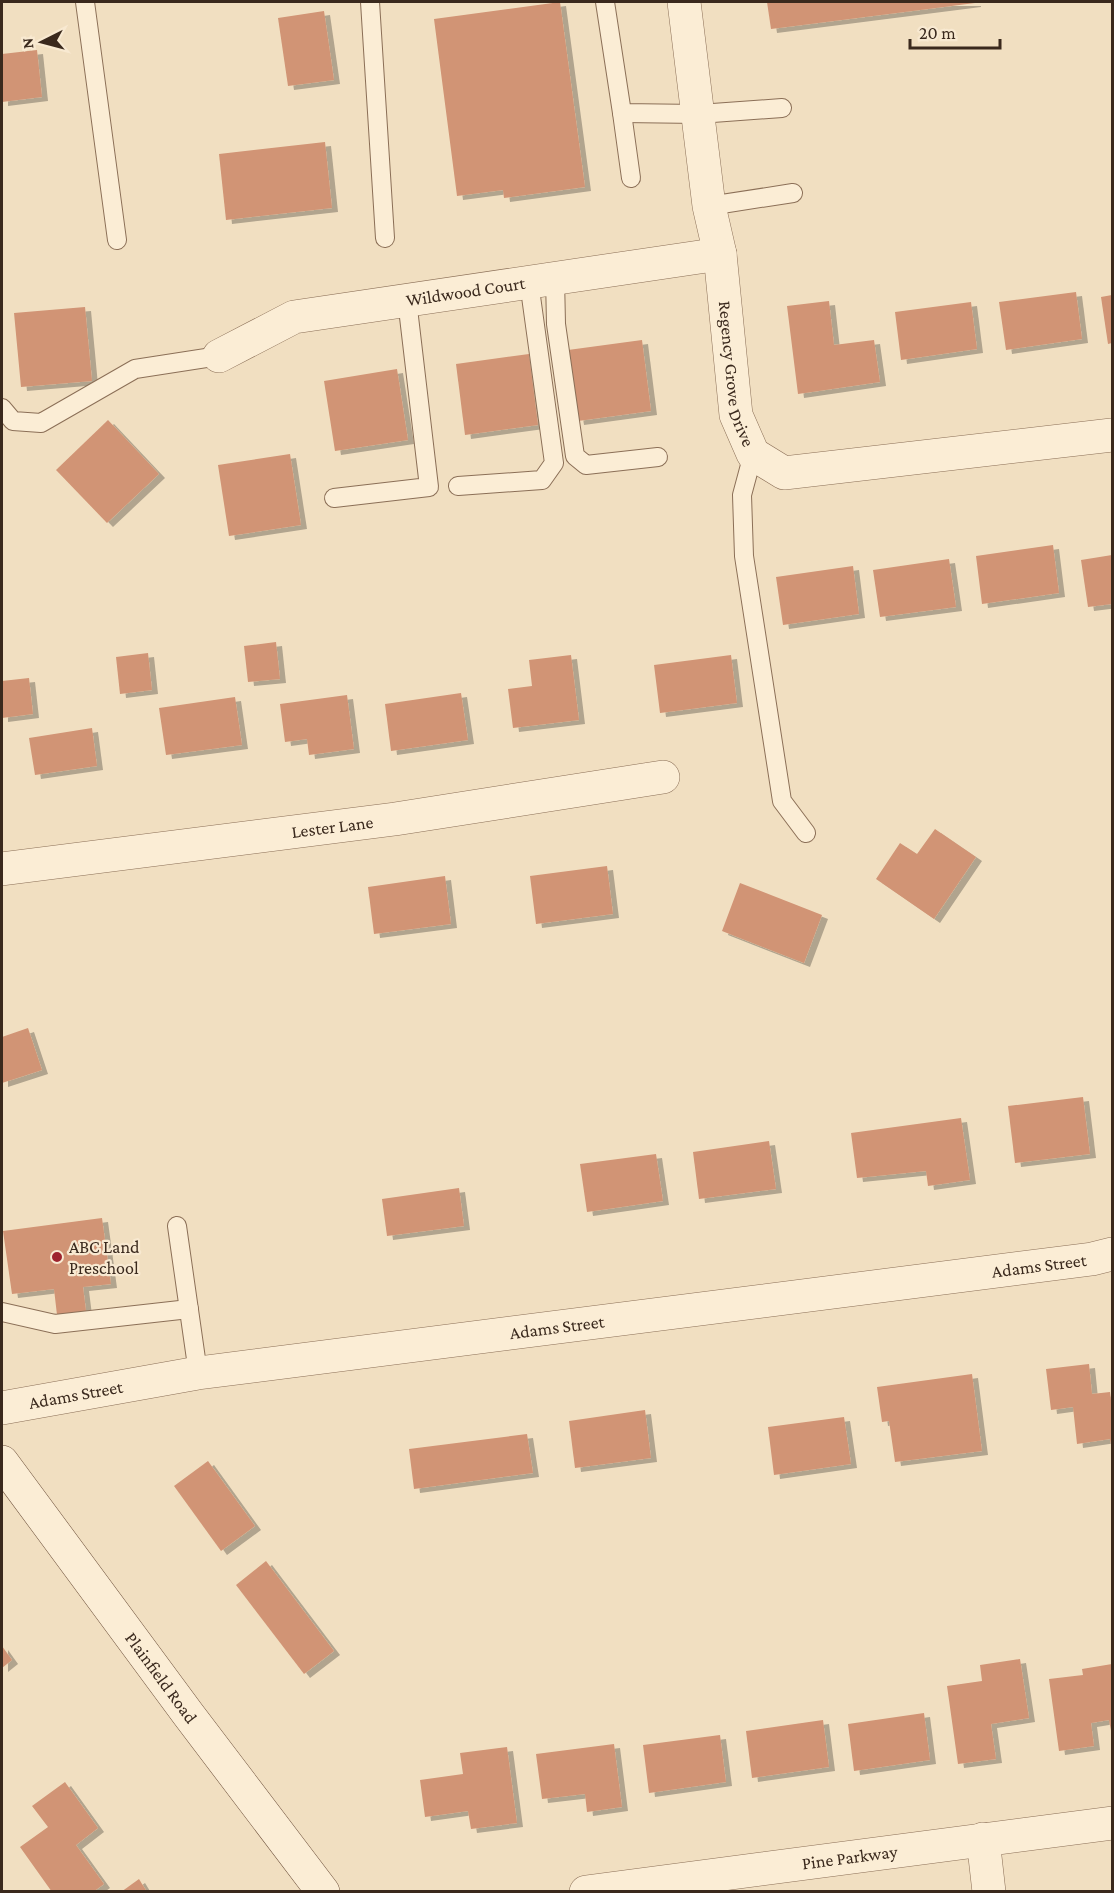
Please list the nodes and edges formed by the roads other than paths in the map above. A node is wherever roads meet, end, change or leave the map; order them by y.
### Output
1 (85, 2) edge
2 (370, 2) edge
3 (605, 2) edge
4 (684, 2) edge
5 (782, 108) dead end
6 (622, 113) junction
7 (699, 114) junction
8 (632, 178) dead end
9 (793, 193) dead end
10 (709, 206) junction
11 (385, 238) dead end
12 (117, 240) dead end
13 (720, 254) junction
14 (542, 280) junction
15 (407, 300) junction
16 (219, 356) joint
17 (2, 408) edge
18 (1113, 435) edge
19 (753, 454) junction
20 (658, 457) dead end
21 (458, 486) dead end
22 (334, 498) dead end
23 (663, 777) dead end
24 (807, 832) dead end
25 (2, 869) edge
26 (177, 1226) dead end
27 (1113, 1254) edge
28 (189, 1309) junction
29 (2, 1312) edge
30 (198, 1373) junction
31 (2, 1408) edge
32 (2, 1462) edge
33 (1113, 1823) edge
34 (983, 1839) junction
35 (322, 1892) edge
36 (586, 1892) edge
37 (989, 1892) edge

1 - 12 lane
2 - 11 lane
3 - 6 lane
4 - 7 street, Regency Grove Drive
5 - 7 lane
6 - 7 lane
6 - 8 lane
7 - 10 street, Regency Grove Drive
9 - 10 lane
10 - 13 street, Regency Grove Drive
13 - 14 street, Wildwood Court
13 - 19 street, Regency Grove Drive
14 - 15 street, Wildwood Court
14 - 20 lane
14 - 21 lane
15 - 16 street, Wildwood Court
15 - 22 lane
16 - 17 lane
18 - 19 street, Regency Grove Drive
19 - 24 lane
23 - 25 street, Lester Lane
26 - 28 lane
27 - 30 street, Adams Street
28 - 29 lane
28 - 30 lane
30 - 31 street, Adams Street
32 - 35 street, Plainfield Road
33 - 34 street, Pine Parkway
34 - 36 street, Pine Parkway
34 - 37 street

